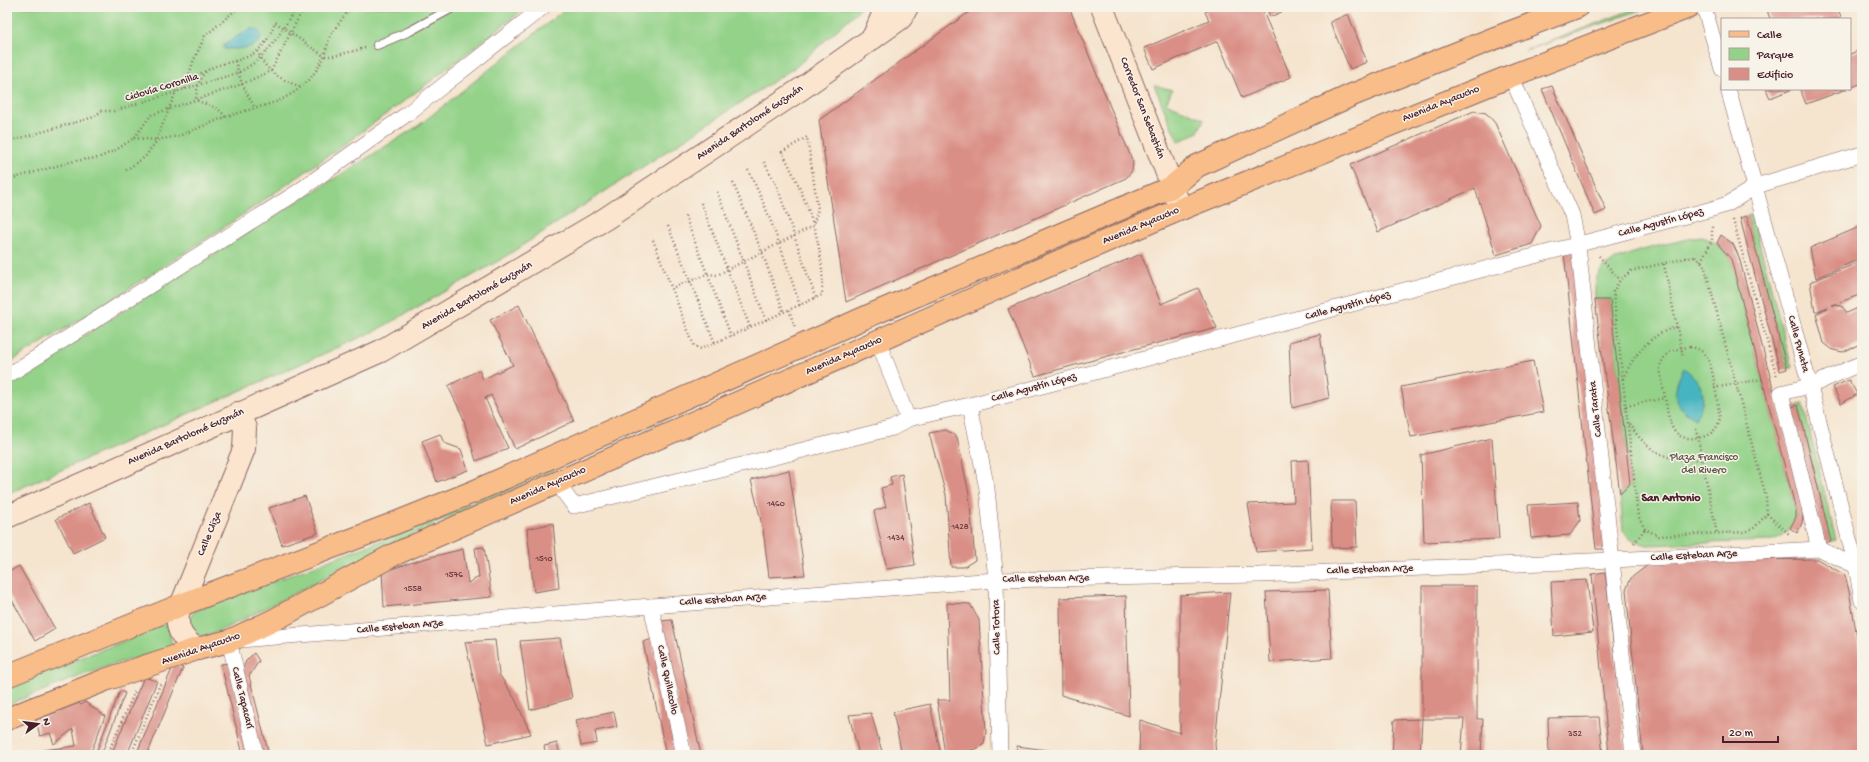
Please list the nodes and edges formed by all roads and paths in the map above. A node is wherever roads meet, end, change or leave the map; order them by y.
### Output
1 (239, 7) edge
2 (296, 7) edge
3 (304, 7) edge
4 (351, 7) edge
5 (454, 7) edge
6 (543, 7) edge
7 (1102, 7) edge
8 (1577, 7) edge
9 (1689, 7) edge
10 (1704, 7) edge
11 (898, 11) edge
12 (284, 27) junction
13 (292, 33) junction
14 (377, 45) joint
15 (258, 51) junction
16 (324, 56) junction
17 (260, 58) junction
18 (235, 61) junction
19 (1721, 66) edge
20 (207, 70) junction
21 (271, 71) junction
22 (238, 73) junction
23 (1511, 76) junction
24 (188, 79) junction
25 (242, 84) junction
26 (196, 86) junction
27 (301, 87) junction
28 (185, 89) junction
29 (1728, 90) edge
30 (174, 92) junction
31 (196, 100) junction
32 (168, 108) junction
33 (255, 108) junction
34 (225, 116) junction
35 (134, 138) junction
36 (156, 140) junction
37 (7, 142) edge
38 (1862, 154) edge
39 (764, 162) dead end
40 (126, 170) dead end
41 (748, 170) dead end
42 (7, 180) edge
43 (733, 183) dead end
44 (1756, 186) junction
45 (1172, 187) junction
46 (717, 192) dead end
47 (701, 203) dead end
48 (1728, 204) junction
49 (1182, 209) junction
50 (1712, 209) junction
51 (685, 216) dead end
52 (668, 226) dead end
53 (813, 226) junction
54 (795, 235) junction
55 (653, 240) dead end
56 (780, 242) junction
57 (1583, 244) junction
58 (762, 252) junction
59 (744, 261) junction
60 (1701, 261) junction
61 (1664, 264) junction
62 (727, 270) junction
63 (708, 274) junction
64 (1620, 280) junction
65 (690, 281) junction
66 (672, 288) junction
67 (816, 298) junction
68 (800, 306) junction
69 (784, 313) junction
70 (766, 320) junction
71 (750, 327) junction
72 (1677, 328) junction
73 (731, 336) junction
74 (878, 341) junction
75 (715, 343) junction
76 (1681, 348) junction
77 (1683, 357) dead end
78 (1862, 363) edge
79 (7, 376) edge
80 (1762, 379) dead end
81 (1623, 380) junction
82 (1737, 384) junction
83 (1810, 386) junction
84 (1714, 388) junction
85 (1781, 393) junction
86 (1665, 398) junction
87 (970, 405) junction
88 (1626, 406) junction
89 (238, 413) junction
90 (908, 419) junction
91 (1628, 422) junction
92 (1696, 429) dead end
93 (1698, 438) junction
94 (1702, 459) junction
95 (557, 483) junction
96 (1767, 514) junction
97 (7, 517) edge
98 (1717, 534) junction
99 (1819, 549) junction
100 (1801, 550) junction
101 (1613, 560) junction
102 (1859, 565) edge
103 (996, 580) junction
104 (1862, 601) edge
105 (181, 605) junction
106 (651, 606) junction
107 (229, 641) junction
108 (197, 649) junction
109 (170, 659) junction
110 (146, 667) junction
111 (7, 676) edge
112 (7, 718) edge
113 (107, 755) edge
114 (131, 755) edge
115 (256, 755) edge
116 (684, 755) edge
117 (1000, 755) edge
118 (1633, 755) edge

1 - 24 path
2 - 12 path, Ciclovía Coronilla
3 - 13 path
4 - 16 path
5 - 14 lane
6 - 79 street
7 - 45 street, Corredor San Sebastián
8 - 45 main road
9 - 23 main road, Avenida Ayacucho
10 - 19 street
11 - 89 street, Avenida Bartolomé Guzmán
12 - 13 path
12 - 15 path
12 - 17 path, Ciclovía Coronilla
13 - 16 path
13 - 21 path
14 - 16 path
15 - 17 path
15 - 18 path
16 - 27 path
17 - 21 path
17 - 22 path, Ciclovía Coronilla
18 - 20 path
18 - 22 path
20 - 24 path
20 - 26 path
21 - 25 path
21 - 27 path
22 - 25 path
22 - 26 path, Ciclovía Coronilla
23 - 49 main road, Avenida Ayacucho
23 - 57 street, Calle Tarata
24 - 28 path
24 - 30 path
25 - 31 path
25 - 33 path
26 - 28 path, Ciclovía Coronilla
26 - 31 path
27 - 33 path
28 - 30 path, Ciclovía Coronilla
29 - 44 street, Calle Punata
30 - 32 path
30 - 37 path, Ciclovía Coronilla
31 - 32 path
31 - 34 path
32 - 35 path
32 - 36 path
33 - 34 path
34 - 36 path
35 - 36 path
35 - 42 path
36 - 40 path
38 - 44 street, Calle Agustín López
39 - 54 path
41 - 56 path
43 - 58 path
44 - 48 street, Calle Agustín López
44 - 83 street, Calle Punata
45 - 49 street, Corredor San Sebastián
45 - 105 main road
46 - 59 path
47 - 62 path
48 - 50 street, Calle Agustín López
48 - 85 path
49 - 74 main road, Avenida Ayacucho
50 - 57 street, Calle Agustín López
50 - 60 path
51 - 63 path
52 - 65 path
53 - 53 path
53 - 54 path
53 - 67 path
54 - 56 path
54 - 67 path
55 - 66 path
56 - 58 path
56 - 68 path
57 - 64 path
57 - 87 street, Calle Agustín López
57 - 101 street, Calle Tarata
58 - 59 path
58 - 69 path
59 - 62 path
59 - 70 path
60 - 61 path
60 - 82 path
61 - 64 path
61 - 72 path
62 - 63 path
62 - 71 path
63 - 65 path
63 - 73 path
64 - 81 path
65 - 66 path
65 - 75 path
66 - 75 path
67 - 68 path
68 - 69 path
69 - 70 path
70 - 71 path
71 - 73 path
72 - 76 path
72 - 81 path
73 - 75 path
74 - 90 street
74 - 95 main road, Avenida Ayacucho
76 - 77 path
76 - 84 path
76 - 86 path
78 - 83 street
80 - 82 path
81 - 88 path
82 - 84 path
82 - 96 path
83 - 85 street
83 - 102 street, Calle Punata
84 - 93 path
85 - 99 street
86 - 88 path
86 - 93 path
87 - 90 street, Calle Agustín López
87 - 103 street, Calle Totora
88 - 91 path
89 - 97 street, Avenida Bartolomé Guzmán
89 - 105 street, Calle Cliza
90 - 95 street, Calle Agustín López
91 - 94 path
91 - 98 path
92 - 93 path
93 - 94 path
94 - 98 path
95 - 107 main road, Avenida Ayacucho
96 - 98 path
96 - 100 path
99 - 100 street, Calle Esteban Arze
99 - 102 street, Calle Esteban Arze
100 - 101 street, Calle Esteban Arze
101 - 103 street, Calle Esteban Arze
101 - 118 street, Calle Tarata
102 - 104 street, Calle Punata
103 - 106 street, Calle Esteban Arze
103 - 117 street, Calle Totora
105 - 108 street, Calle Cliza
105 - 111 main road
106 - 107 street, Calle Esteban Arze
106 - 116 street, Calle Quillacollo
107 - 108 main road, Avenida Ayacucho
107 - 115 street, Calle Tapacarí
108 - 109 main road, Avenida Ayacucho
109 - 110 main road, Avenida Ayacucho
109 - 114 path
110 - 112 main road, Avenida Ayacucho
110 - 113 path

